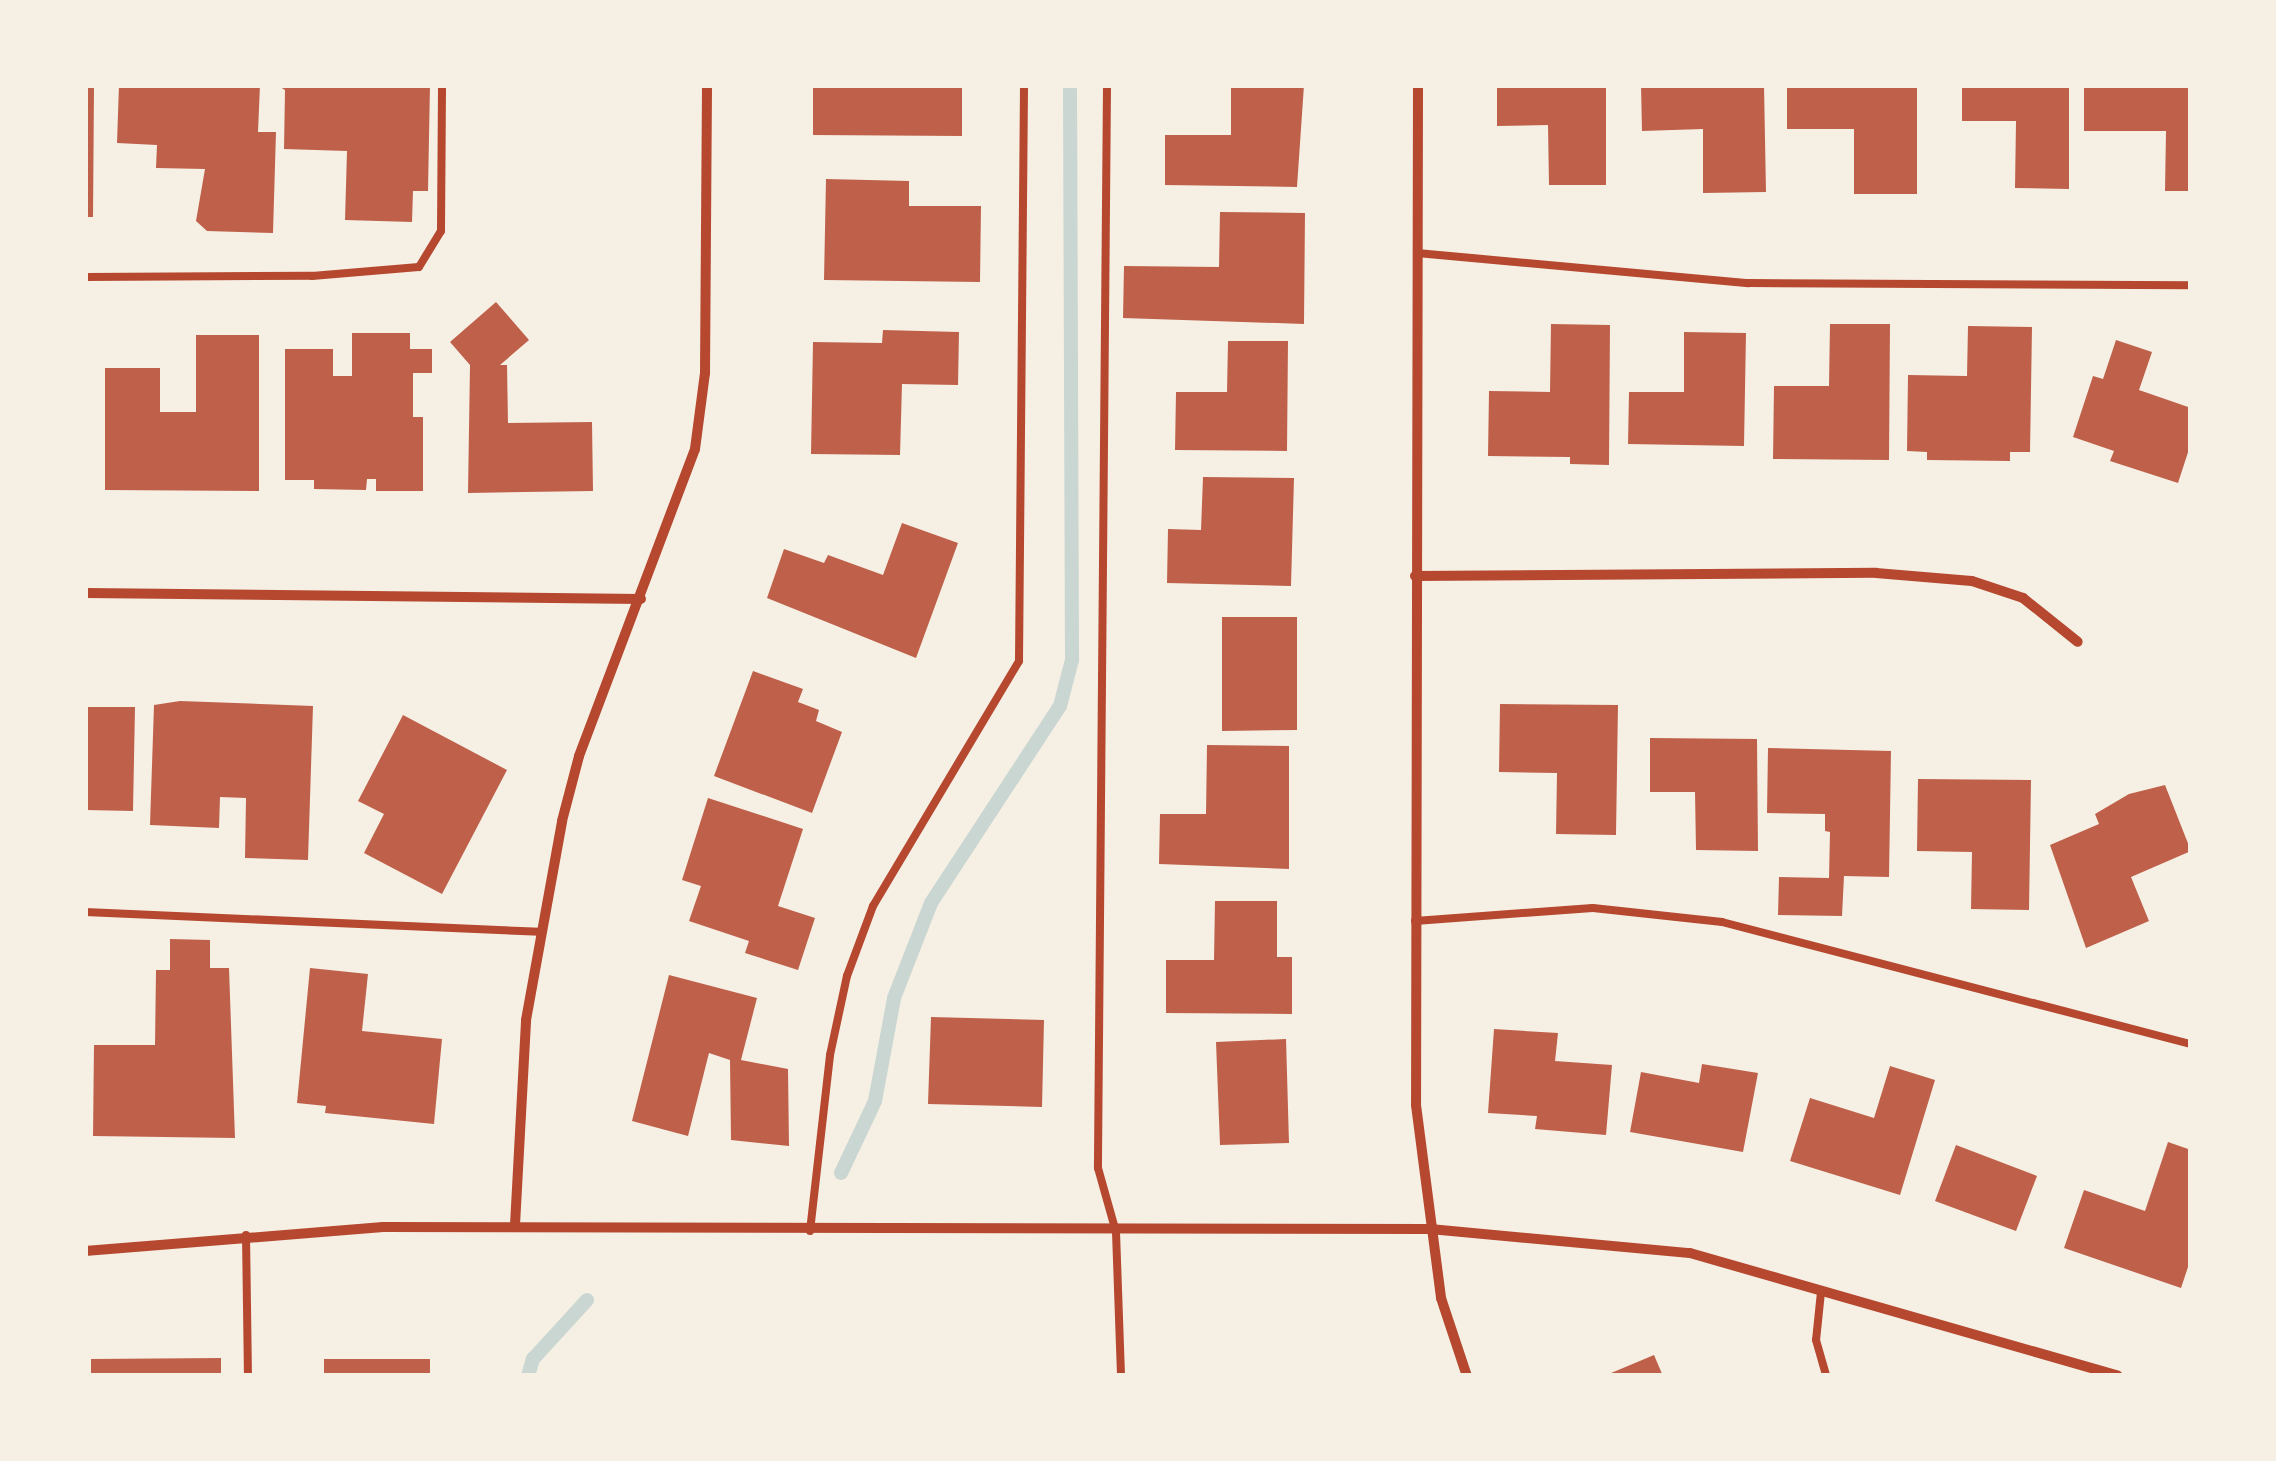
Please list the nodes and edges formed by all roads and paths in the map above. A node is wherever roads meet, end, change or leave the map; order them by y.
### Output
1 (442, 85) edge
2 (707, 85) edge
3 (1024, 85) edge
4 (1107, 85) edge
5 (1418, 85) edge
6 (1417, 252) junction
7 (85, 277) edge
8 (2191, 285) edge
9 (1415, 576) junction
10 (85, 593) edge
11 (642, 599) junction
12 (2078, 642) dead end
13 (85, 912) edge
14 (1415, 922) junction
15 (540, 932) junction
16 (2191, 1044) edge
17 (515, 1226) junction
18 (1430, 1229) junction
19 (810, 1230) junction
20 (1116, 1232) junction
21 (246, 1235) junction
22 (85, 1251) edge
23 (1821, 1292) junction
24 (248, 1376) edge
25 (1121, 1376) edge
26 (1467, 1376) edge
27 (1826, 1376) edge
28 (2118, 1376) edge

1 - 7 lane
2 - 11 street
3 - 19 lane
4 - 20 lane
5 - 6 street
6 - 8 lane
6 - 9 street
9 - 12 street
9 - 14 street
10 - 11 street
11 - 15 street
13 - 15 lane
14 - 16 lane
14 - 18 street
15 - 17 street
17 - 19 street
17 - 21 street
18 - 20 street
18 - 23 street
18 - 26 street
19 - 20 street
20 - 25 lane
21 - 22 street
21 - 24 lane
23 - 27 lane
23 - 28 street

